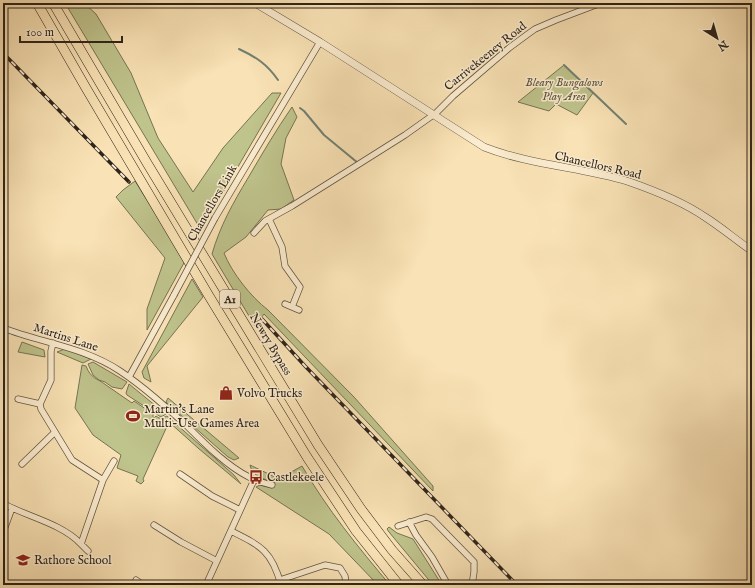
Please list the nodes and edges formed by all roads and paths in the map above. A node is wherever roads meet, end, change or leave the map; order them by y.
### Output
1 (37, 3) edge
2 (53, 3) edge
3 (255, 3) edge
4 (601, 3) edge
5 (320, 42) junction
6 (432, 114) junction
7 (269, 219) junction
8 (254, 233) dead end
9 (752, 251) edge
10 (285, 304) dead end
11 (292, 306) junction
12 (299, 310) dead end
13 (3, 328) edge
14 (52, 343) junction
15 (129, 377) junction
16 (18, 399) dead end
17 (40, 404) junction
18 (55, 432) junction
19 (114, 461) dead end
20 (22, 464) dead end
21 (180, 474) dead end
22 (103, 480) junction
23 (254, 480) junction
24 (272, 485) dead end
25 (6, 505) dead end
26 (12, 508) junction
27 (240, 510) junction
28 (409, 522) junction
29 (154, 525) dead end
30 (398, 526) dead end
31 (5, 527) dead end
32 (231, 531) junction
33 (81, 544) junction
34 (88, 551) dead end
35 (217, 561) junction
36 (136, 580) dead end
37 (281, 583) edge
38 (143, 585) edge
39 (206, 585) edge
40 (346, 585) edge
41 (399, 585) edge
42 (423, 585) edge
43 (448, 585) edge
44 (472, 585) edge

1 - 41 highway, A1
2 - 42 highway, Newry Bypass / A1
3 - 5 street, Chancellors Road
4 - 6 street, Carrivekeeney Road
5 - 6 street, Chancellors Road
5 - 15 street, Chancellors Link, bridge
6 - 7 street
6 - 9 street, Chancellors Road
7 - 8 street
7 - 11 street
10 - 11 street
11 - 12 street
13 - 14 street, Martins Lane
14 - 15 street, Martins Lane
14 - 17 street
15 - 23 street, Martins Lane
16 - 17 street
17 - 18 street
18 - 20 street
18 - 22 street
19 - 22 street
21 - 27 street
22 - 33 street
23 - 24 street, Martins Lane
23 - 27 street
25 - 26 street
26 - 31 street
26 - 33 street
27 - 32 street
28 - 30 street
28 - 43 street
28 - 44 street
29 - 35 street
32 - 35 street
32 - 37 street
33 - 34 street
35 - 39 street
36 - 38 street
37 - 40 street

